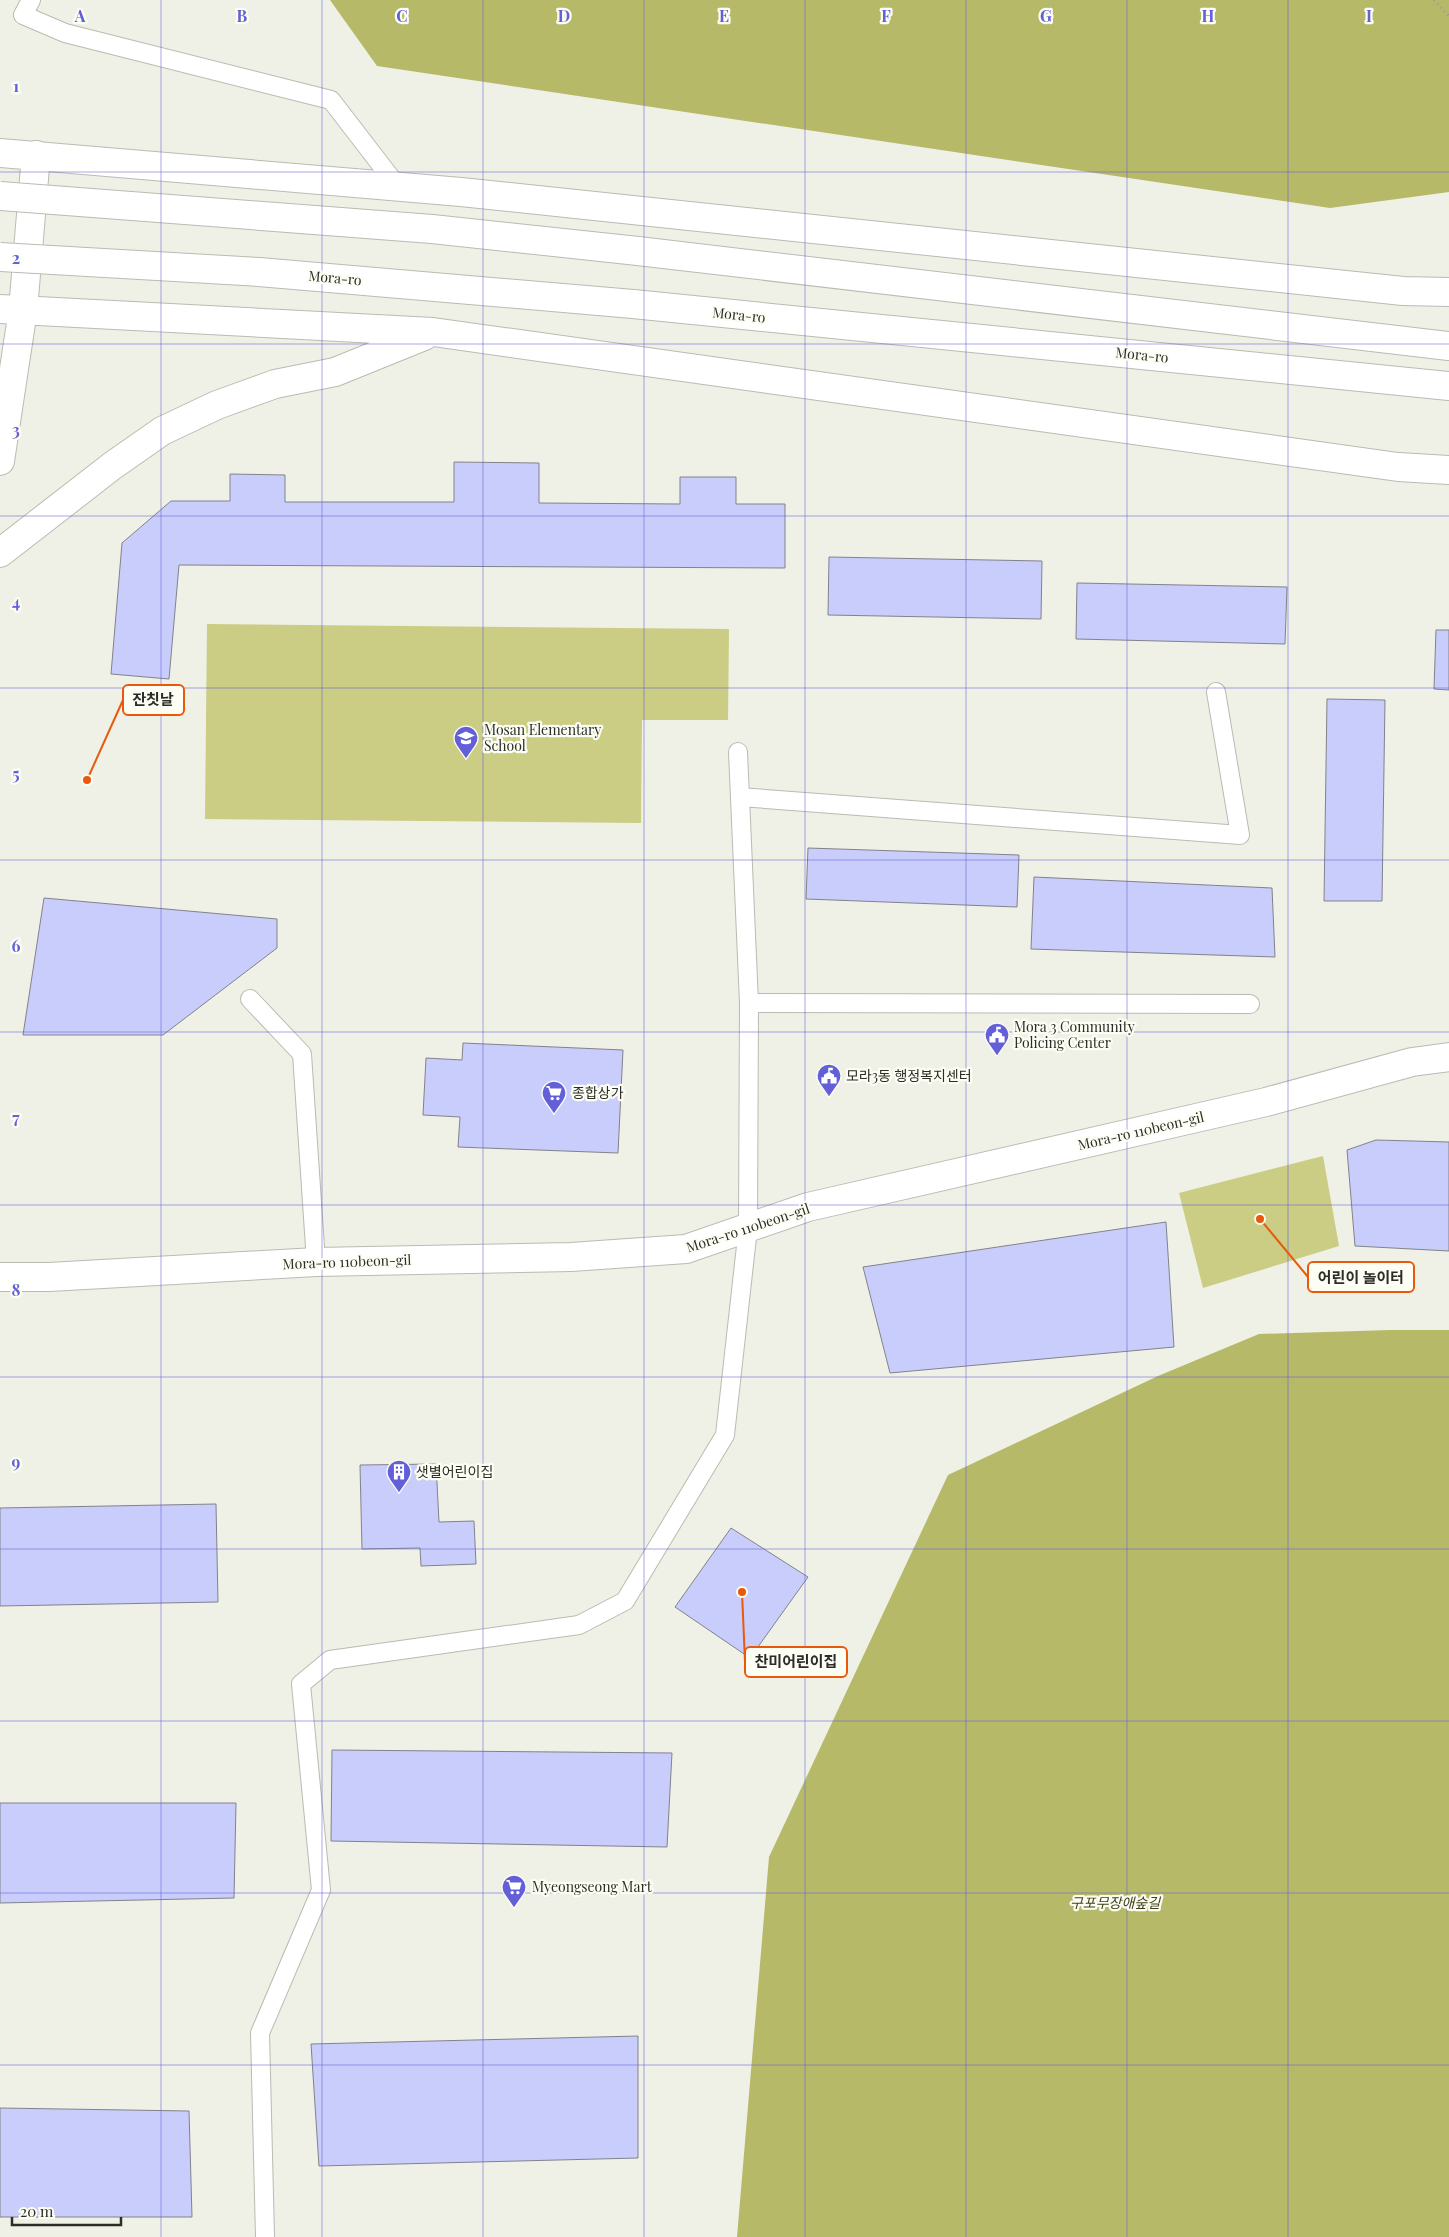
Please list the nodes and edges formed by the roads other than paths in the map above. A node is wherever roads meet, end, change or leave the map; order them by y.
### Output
1 (31, 0) edge
2 (0, 153) edge
3 (36, 155) junction
4 (398, 187) junction
5 (0, 196) edge
6 (0, 257) edge
7 (1449, 292) edge
8 (11, 310) edge
9 (433, 332) junction
10 (1449, 346) edge
11 (1449, 386) edge
12 (0, 461) edge
13 (1449, 470) edge
14 (0, 553) edge
15 (1216, 692) dead end
16 (738, 752) dead end
17 (740, 797) junction
18 (250, 999) dead end
19 (749, 1003) junction
20 (1250, 1004) dead end
21 (1449, 1058) edge
22 (748, 1228) junction
23 (316, 1262) junction
24 (0, 1277) edge
25 (265, 2237) edge

1 - 4 lane
2 - 3 main road
3 - 4 main road
3 - 8 main road
4 - 7 main road
5 - 10 main road, bridge
6 - 11 main road, Mora-ro, bridge
8 - 9 main road
8 - 12 main road
9 - 13 main road
9 - 14 main road
15 - 17 lane
16 - 17 lane
17 - 19 lane
18 - 23 lane
19 - 20 lane
19 - 22 lane
21 - 22 main road, Mora-ro 110beon-gil
22 - 23 main road, Mora-ro 110beon-gil
22 - 25 lane
23 - 24 main road, Mora-ro 110beon-gil

